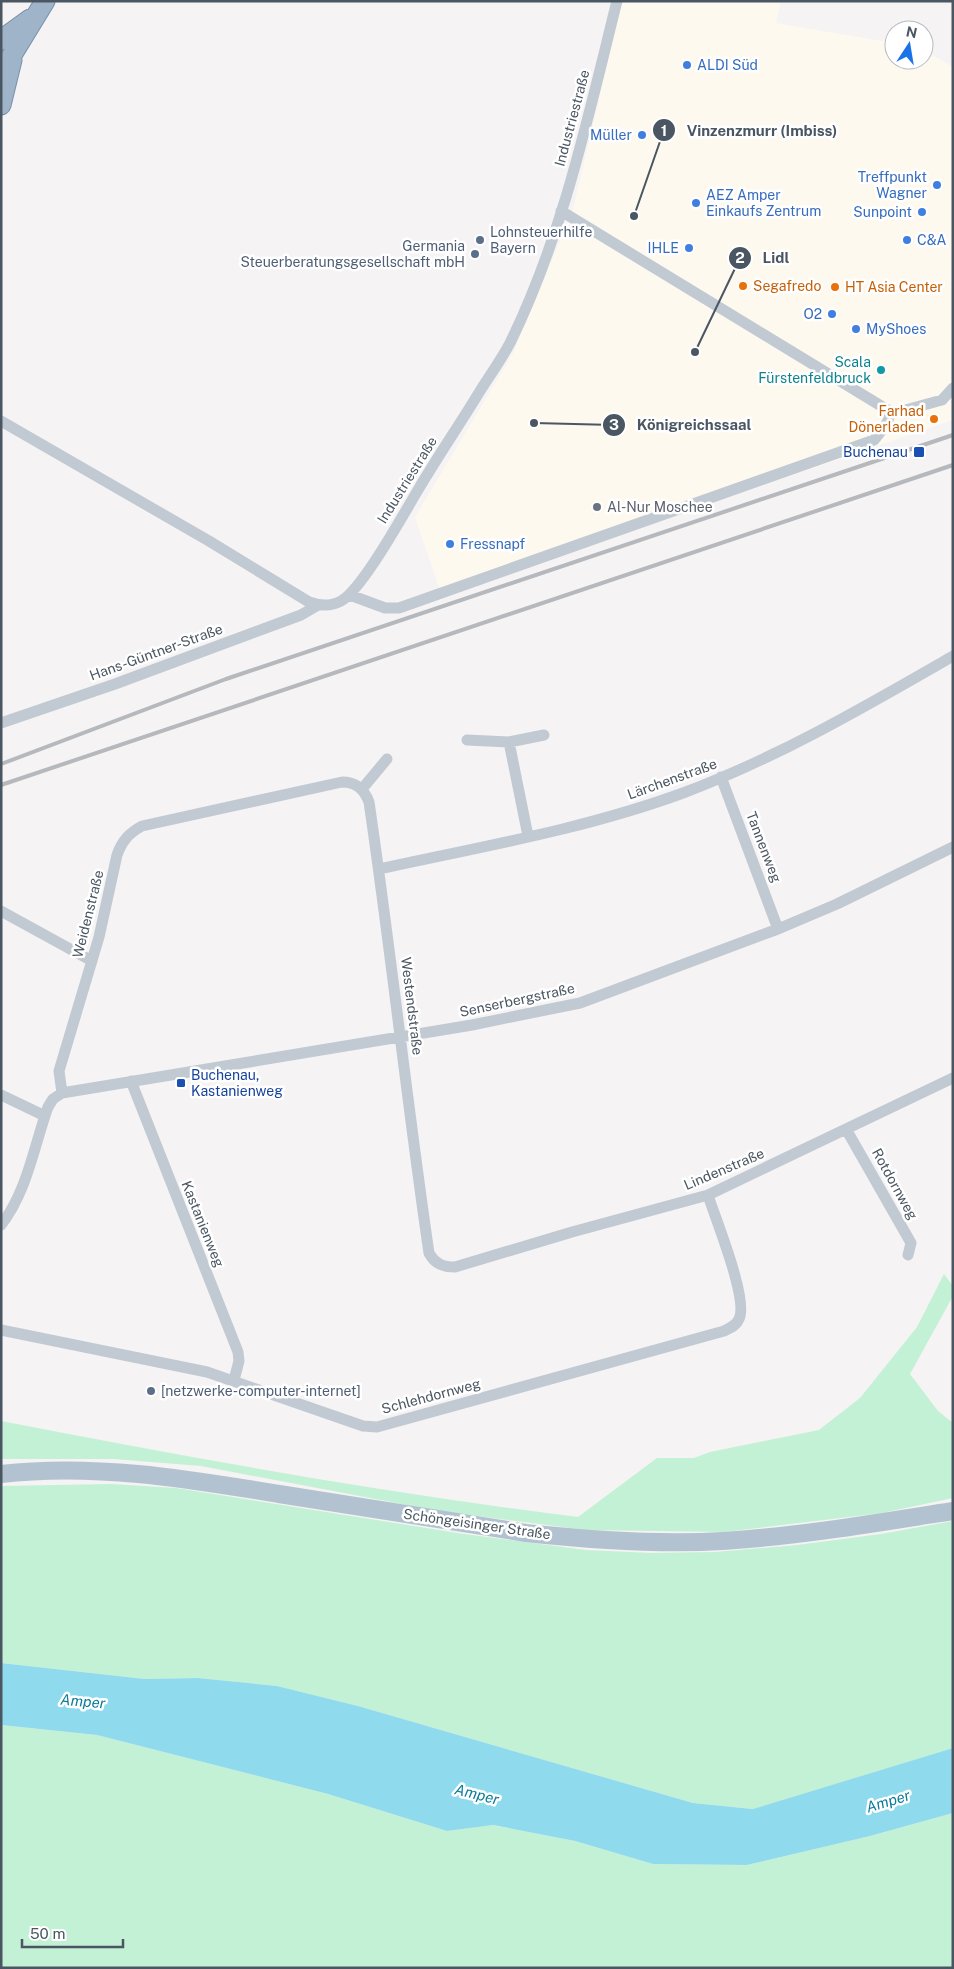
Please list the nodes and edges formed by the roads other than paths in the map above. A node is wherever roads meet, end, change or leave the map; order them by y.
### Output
1 (617, 1) edge
2 (41, 8) edge
3 (7, 46) edge
4 (1, 73) edge
5 (1, 105) edge
6 (561, 211) junction
7 (953, 388) edge
8 (891, 412) junction
9 (1, 421) edge
10 (350, 595) junction
11 (318, 605) junction
12 (953, 656) edge
13 (1, 723) edge
14 (544, 736) dead end
15 (466, 740) dead end
16 (509, 742) junction
17 (386, 760) dead end
18 (721, 777) junction
19 (362, 789) junction
20 (528, 836) junction
21 (953, 847) edge
22 (379, 870) junction
23 (1, 911) edge
24 (778, 929) junction
25 (92, 961) junction
26 (401, 1037) junction
27 (953, 1078) edge
28 (131, 1081) junction
29 (62, 1093) junction
30 (1, 1094) edge
31 (45, 1116) junction
32 (846, 1128) junction
33 (708, 1195) junction
34 (1, 1225) edge
35 (908, 1255) dead end
36 (438, 1264) joint
37 (1, 1330) edge
38 (234, 1380) junction
39 (1, 1474) edge
40 (953, 1511) edge

1 - 6 street, Industriestraße
2 - 3 highway
3 - 4 highway
3 - 5 highway
6 - 8 street
6 - 10 street, Industriestraße
7 - 8 street
8 - 10 street
9 - 11 street
10 - 11 street
11 - 13 street, Hans-Güntner-Straße
12 - 18 street, Lärchenstraße
14 - 16 street
15 - 16 street
16 - 20 street
17 - 19 street
18 - 20 street, Lärchenstraße
18 - 24 street, Tannenweg
19 - 22 street, Westendstraße
19 - 25 street, Weidenstraße
20 - 22 street, Lärchenstraße
21 - 24 street, Senserbergstraße
22 - 26 street, Westendstraße
23 - 25 street
24 - 26 street, Senserbergstraße
25 - 29 street, Weidenstraße
26 - 28 street, Senserbergstraße
26 - 36 street, Westendstraße
27 - 32 street, Lindenstraße
28 - 29 street, Senserbergstraße
28 - 38 street, Kastanienweg
29 - 31 street
30 - 31 street
31 - 34 street
32 - 33 street, Lindenstraße
32 - 35 street, Rotdornweg
33 - 36 street, Lindenstraße
33 - 38 street, Schlehdornweg
37 - 38 street, Schlehdornweg
39 - 40 main road, Schöngeisinger Straße

